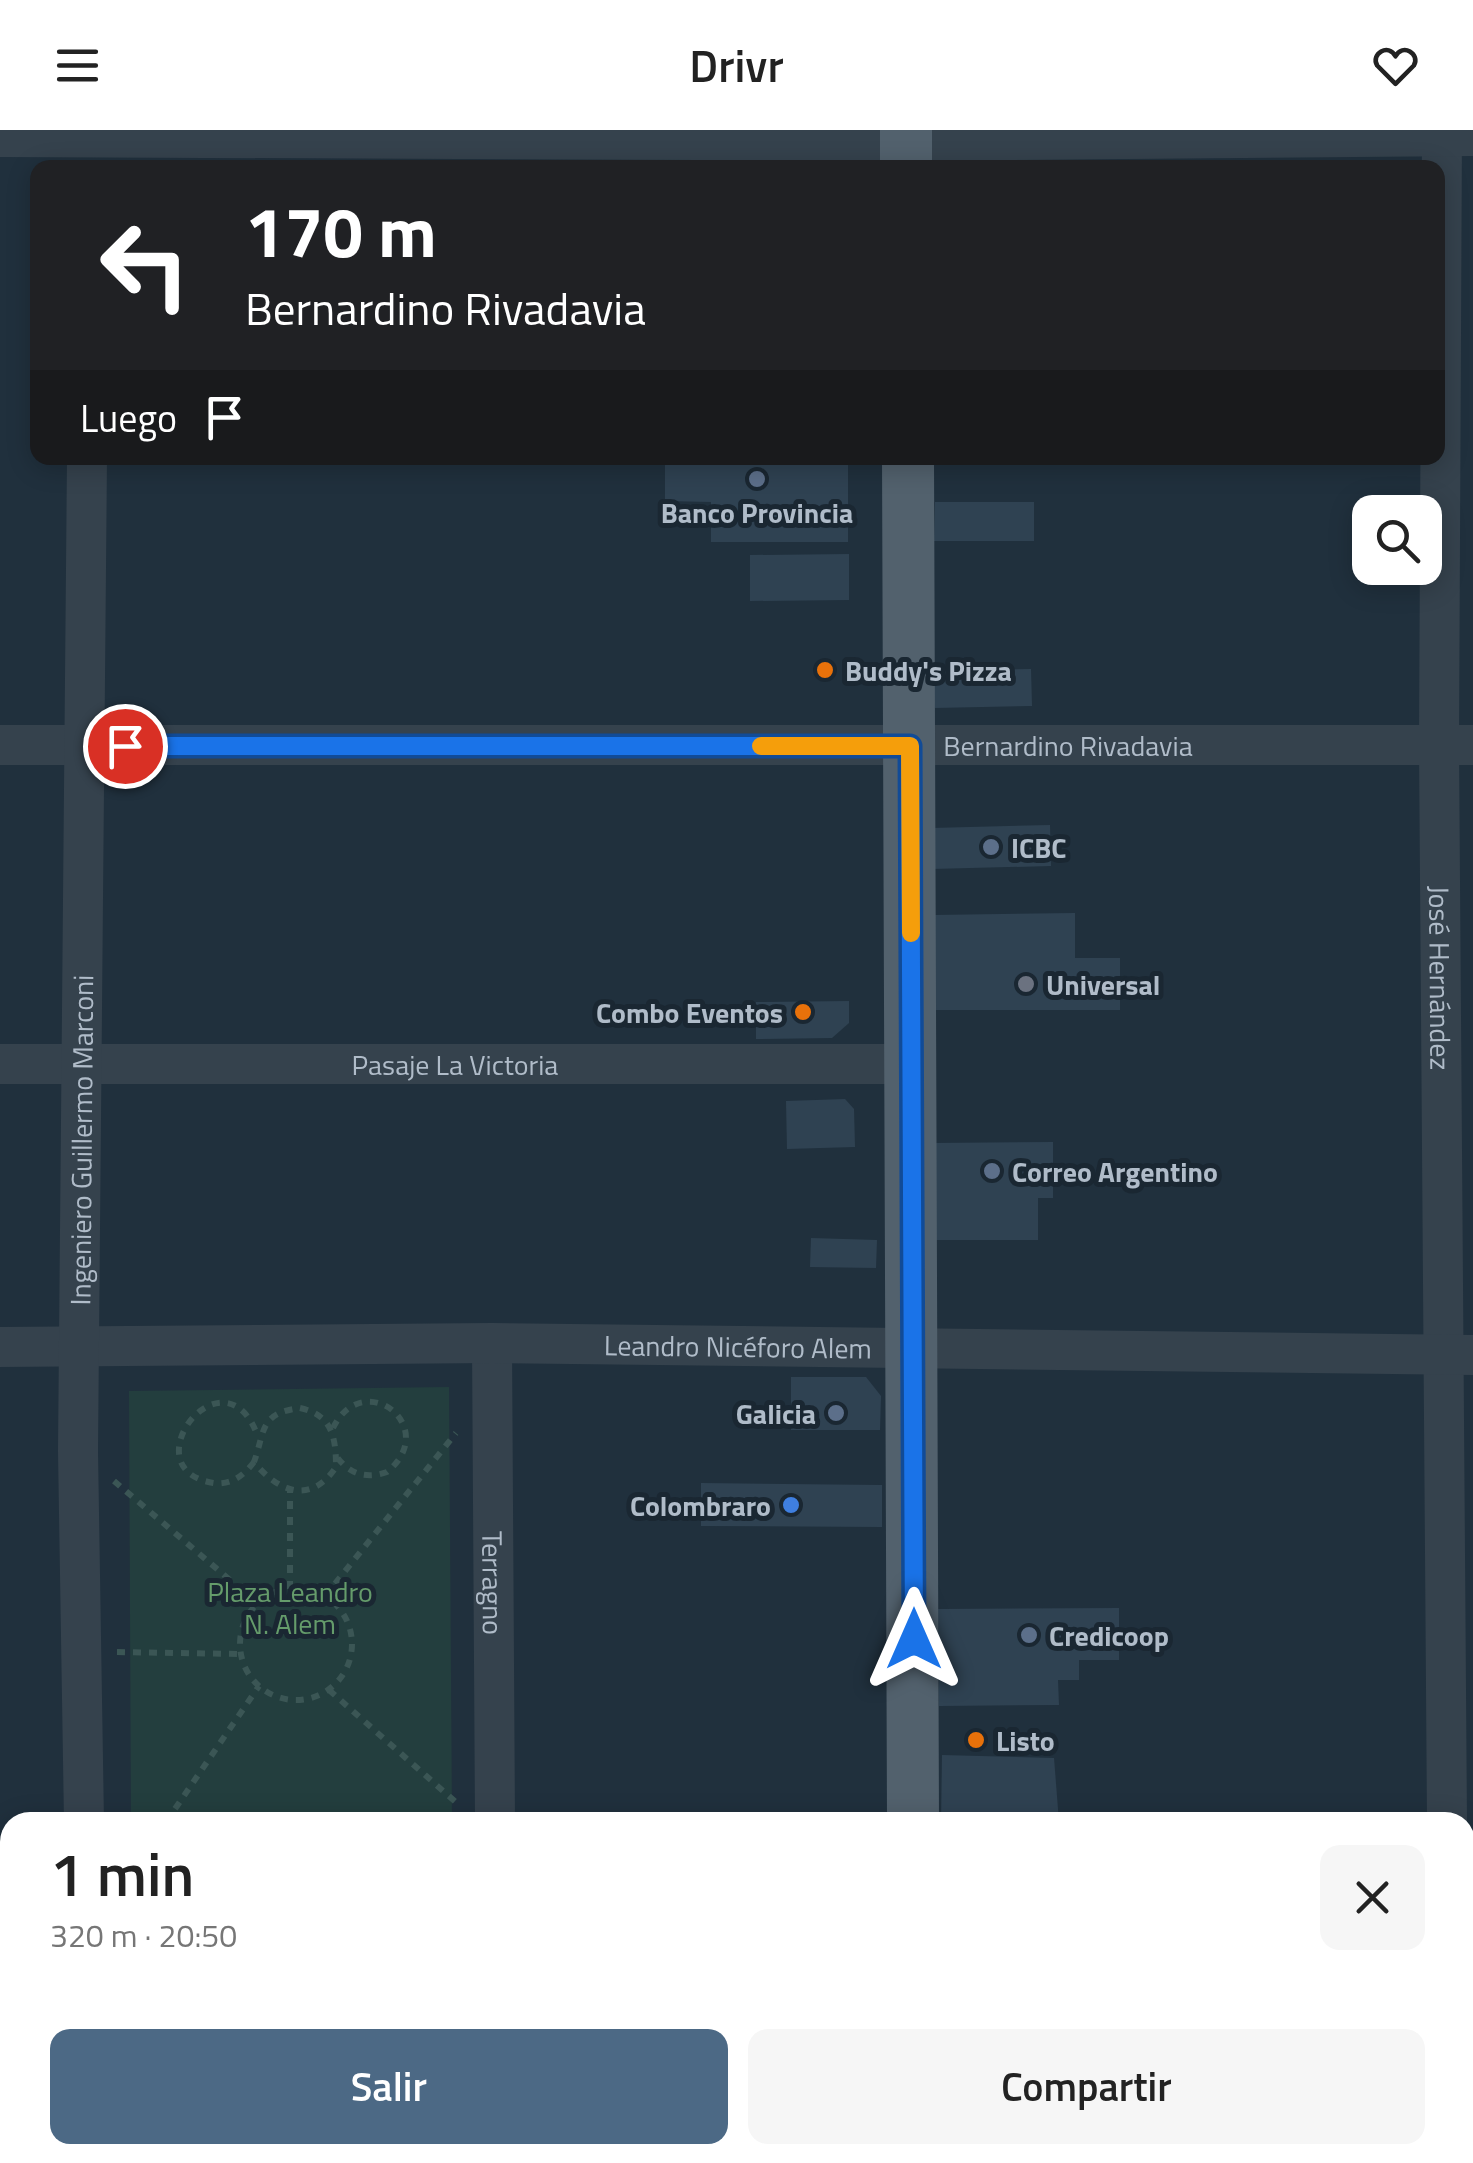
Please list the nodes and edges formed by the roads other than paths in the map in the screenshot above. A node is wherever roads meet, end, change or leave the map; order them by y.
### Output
1 (1453, 134) edge
2 (0, 137) edge
3 (89, 145) edge
4 (906, 146) edge
5 (87, 465) edge
6 (908, 465) edge
7 (0, 745) edge
8 (1456, 745) edge
9 (86, 746) junction
10 (910, 746) junction
11 (83, 1063) junction
12 (0, 1064) edge
13 (912, 1064) junction
14 (492, 1343) junction
15 (0, 1347) edge
16 (81, 1348) junction
17 (914, 1348) junction
18 (1457, 1355) edge
19 (84, 1812) edge
20 (480, 1812) edge
21 (913, 1812) edge
22 (1447, 1812) edge

1 - 4 street
1 - 8 street, José Hernández
2 - 3 street
3 - 4 street
5 - 9 street, Ingeniero Guillermo Marconi
6 - 10 main road
7 - 9 street, Bernardino Rivadavia
8 - 10 street, Bernardino Rivadavia
8 - 18 street, José Hernández
9 - 10 street, Bernardino Rivadavia
9 - 11 street, Ingeniero Guillermo Marconi
10 - 13 main road
11 - 12 street, Pasaje La Victoria
11 - 13 street, Pasaje La Victoria
11 - 16 street, Ingeniero Guillermo Marconi
13 - 17 main road
14 - 16 street, Leandro Nicéforo Alem
14 - 17 street, Leandro Nicéforo Alem
14 - 20 street, Terragno
15 - 16 street, Leandro Nicéforo Alem
16 - 19 street, Ingeniero Guillermo Marconi
17 - 18 street, Leandro Nicéforo Alem
17 - 21 main road
18 - 22 street, José Hernández

